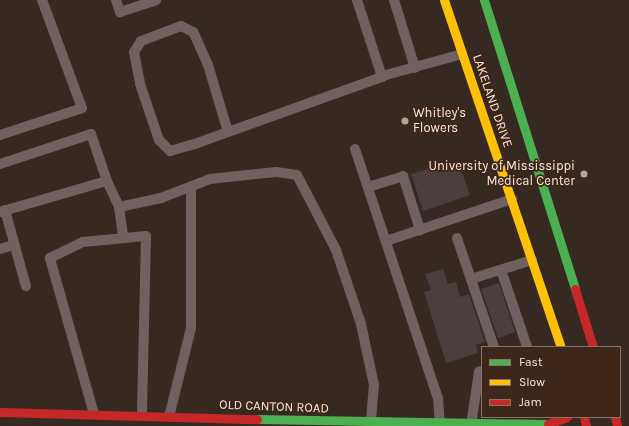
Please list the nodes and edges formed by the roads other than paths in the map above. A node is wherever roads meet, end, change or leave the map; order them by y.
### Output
1 (42, 0) edge
2 (116, 0) edge
3 (156, 0) edge
4 (357, 0) edge
5 (394, 0) edge
6 (444, 0) edge
7 (484, 0) edge
8 (462, 54) junction
9 (415, 68) junction
10 (382, 77) junction
11 (228, 132) junction
12 (0, 135) edge
13 (355, 149) dead end
14 (0, 164) edge
15 (107, 180) junction
16 (190, 187) junction
17 (368, 188) junction
18 (512, 199) junction
19 (119, 207) junction
20 (2, 211) edge
21 (420, 230) junction
22 (123, 236) junction
23 (457, 238) dead end
24 (386, 241) junction
25 (14, 245) junction
26 (0, 249) edge
27 (532, 260) junction
28 (501, 270) junction
29 (471, 279) junction
30 (26, 286) dead end
31 (494, 346) edge
32 (527, 346) edge
33 (558, 346) edge
34 (593, 346) edge
35 (481, 371) edge
36 (1, 412) edge
37 (94, 414) junction
38 (142, 416) junction
39 (169, 417) junction
40 (565, 418) edge
41 (372, 422) junction
42 (297, 423) edge
43 (349, 424) edge
44 (440, 424) junction
45 (471, 425) junction
46 (552, 425) edge
47 (7, 426) edge

1 - 12 lane
2 - 3 lane
4 - 10 lane
5 - 9 lane
6 - 8 main road, LAKELAND DRIVE
7 - 34 main road, LAKELAND DRIVE
8 - 9 lane
8 - 18 main road, LAKELAND DRIVE
9 - 10 lane
10 - 11 lane
11 - 11 lane
13 - 17 lane
14 - 15 lane
15 - 19 lane
15 - 20 lane
16 - 19 lane
16 - 39 lane
16 - 41 lane
17 - 21 lane
17 - 24 lane
18 - 21 lane
18 - 27 main road, LAKELAND DRIVE
19 - 22 lane
20 - 25 lane
21 - 24 lane
22 - 37 lane
22 - 38 lane
23 - 29 lane
24 - 44 lane
25 - 26 lane
25 - 30 lane
27 - 28 lane
27 - 33 main road, LAKELAND DRIVE
28 - 29 lane
28 - 32 lane
29 - 31 lane
35 - 45 lane
36 - 37 main road, OLD CANTON ROAD
36 - 47 lane
37 - 38 main road, OLD CANTON ROAD
38 - 39 main road, OLD CANTON ROAD
39 - 42 main road, OLD CANTON ROAD
40 - 46 main road, OLD CANTON ROAD
41 - 43 main road, OLD CANTON ROAD
41 - 44 main road, OLD CANTON ROAD
42 - 43 main road, OLD CANTON ROAD
44 - 45 main road, OLD CANTON ROAD
45 - 46 main road, OLD CANTON ROAD

